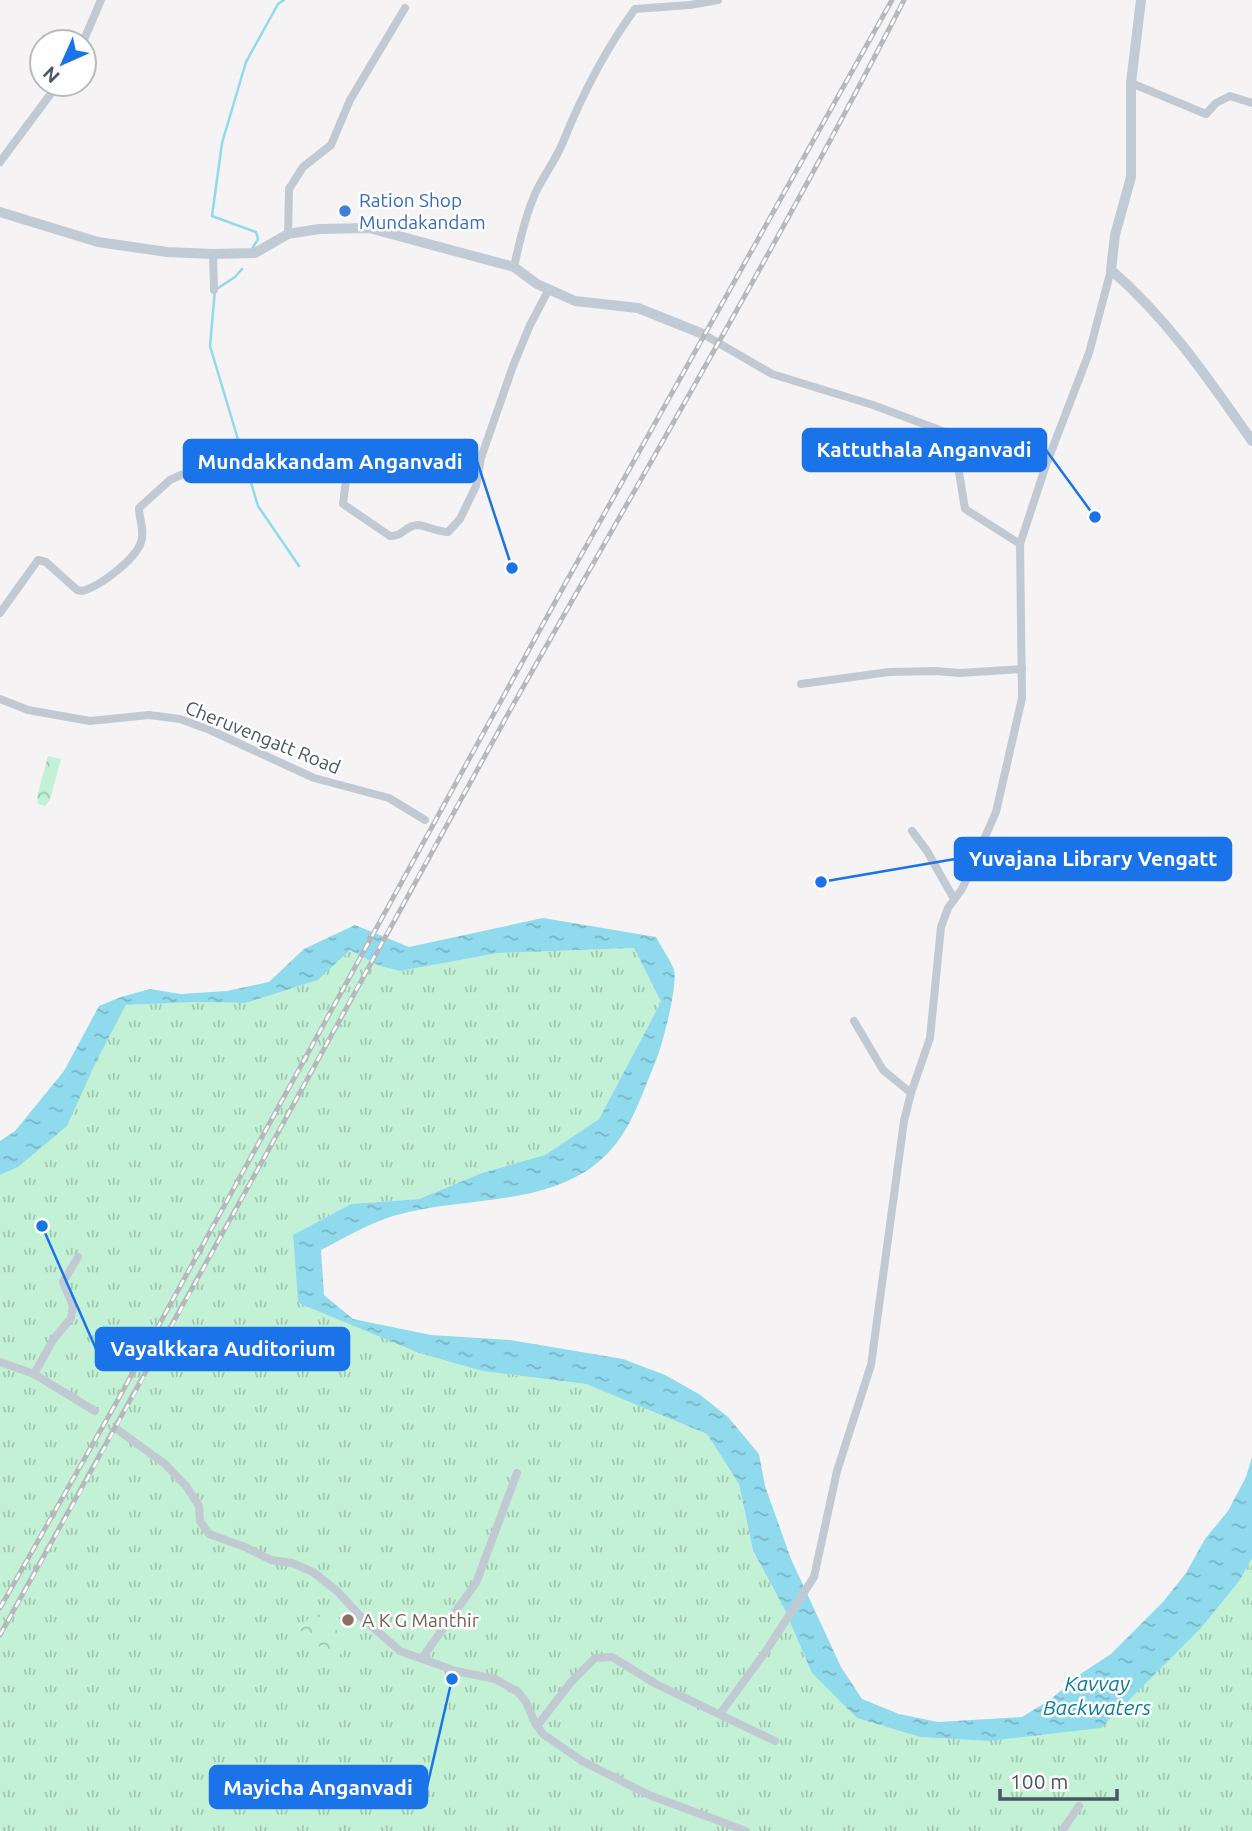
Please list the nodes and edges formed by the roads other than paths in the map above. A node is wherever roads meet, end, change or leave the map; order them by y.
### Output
1 (101, 0) edge
2 (718, 0) edge
3 (1141, 0) edge
4 (405, 8) dead end
5 (89, 28) edge
6 (1131, 83) junction
7 (48, 98) edge
8 (1252, 103) edge
9 (0, 162) edge
10 (0, 212) edge
11 (288, 234) junction
12 (213, 254) junction
13 (514, 267) junction
14 (1111, 270) junction
15 (549, 289) junction
16 (214, 290) dead end
17 (703, 334) joint
18 (1252, 441) edge
19 (1020, 544) junction
20 (0, 613) edge
21 (1022, 669) junction
22 (802, 684) dead end
23 (0, 699) edge
24 (425, 820) dead end
25 (912, 831) dead end
26 (954, 899) junction
27 (854, 1021) dead end
28 (911, 1093) junction
29 (78, 1257) dead end
30 (0, 1362) edge
31 (34, 1374) junction
32 (95, 1411) dead end
33 (118, 1430) dead end
34 (517, 1473) dead end
35 (422, 1658) junction
36 (720, 1714) junction
37 (537, 1726) junction
38 (775, 1741) dead end
39 (1079, 1806) dead end
40 (746, 1831) edge
41 (1062, 1831) edge

1 - 5 street
2 - 13 street
3 - 6 street
4 - 11 street
6 - 8 street
6 - 14 street
7 - 9 street
10 - 12 street
11 - 12 street
11 - 13 street
12 - 16 street
13 - 15 street
14 - 18 street
14 - 19 street
15 - 17 street
15 - 20 street
17 - 19 street
19 - 21 street
21 - 22 street
21 - 26 street
23 - 24 street, Cheruvengatt Road
25 - 26 street
26 - 28 street
27 - 28 street
28 - 36 street
29 - 31 street
30 - 31 street
31 - 32 street
33 - 35 street
34 - 35 street
35 - 37 street
36 - 37 street
36 - 38 street
37 - 40 street
39 - 41 street

